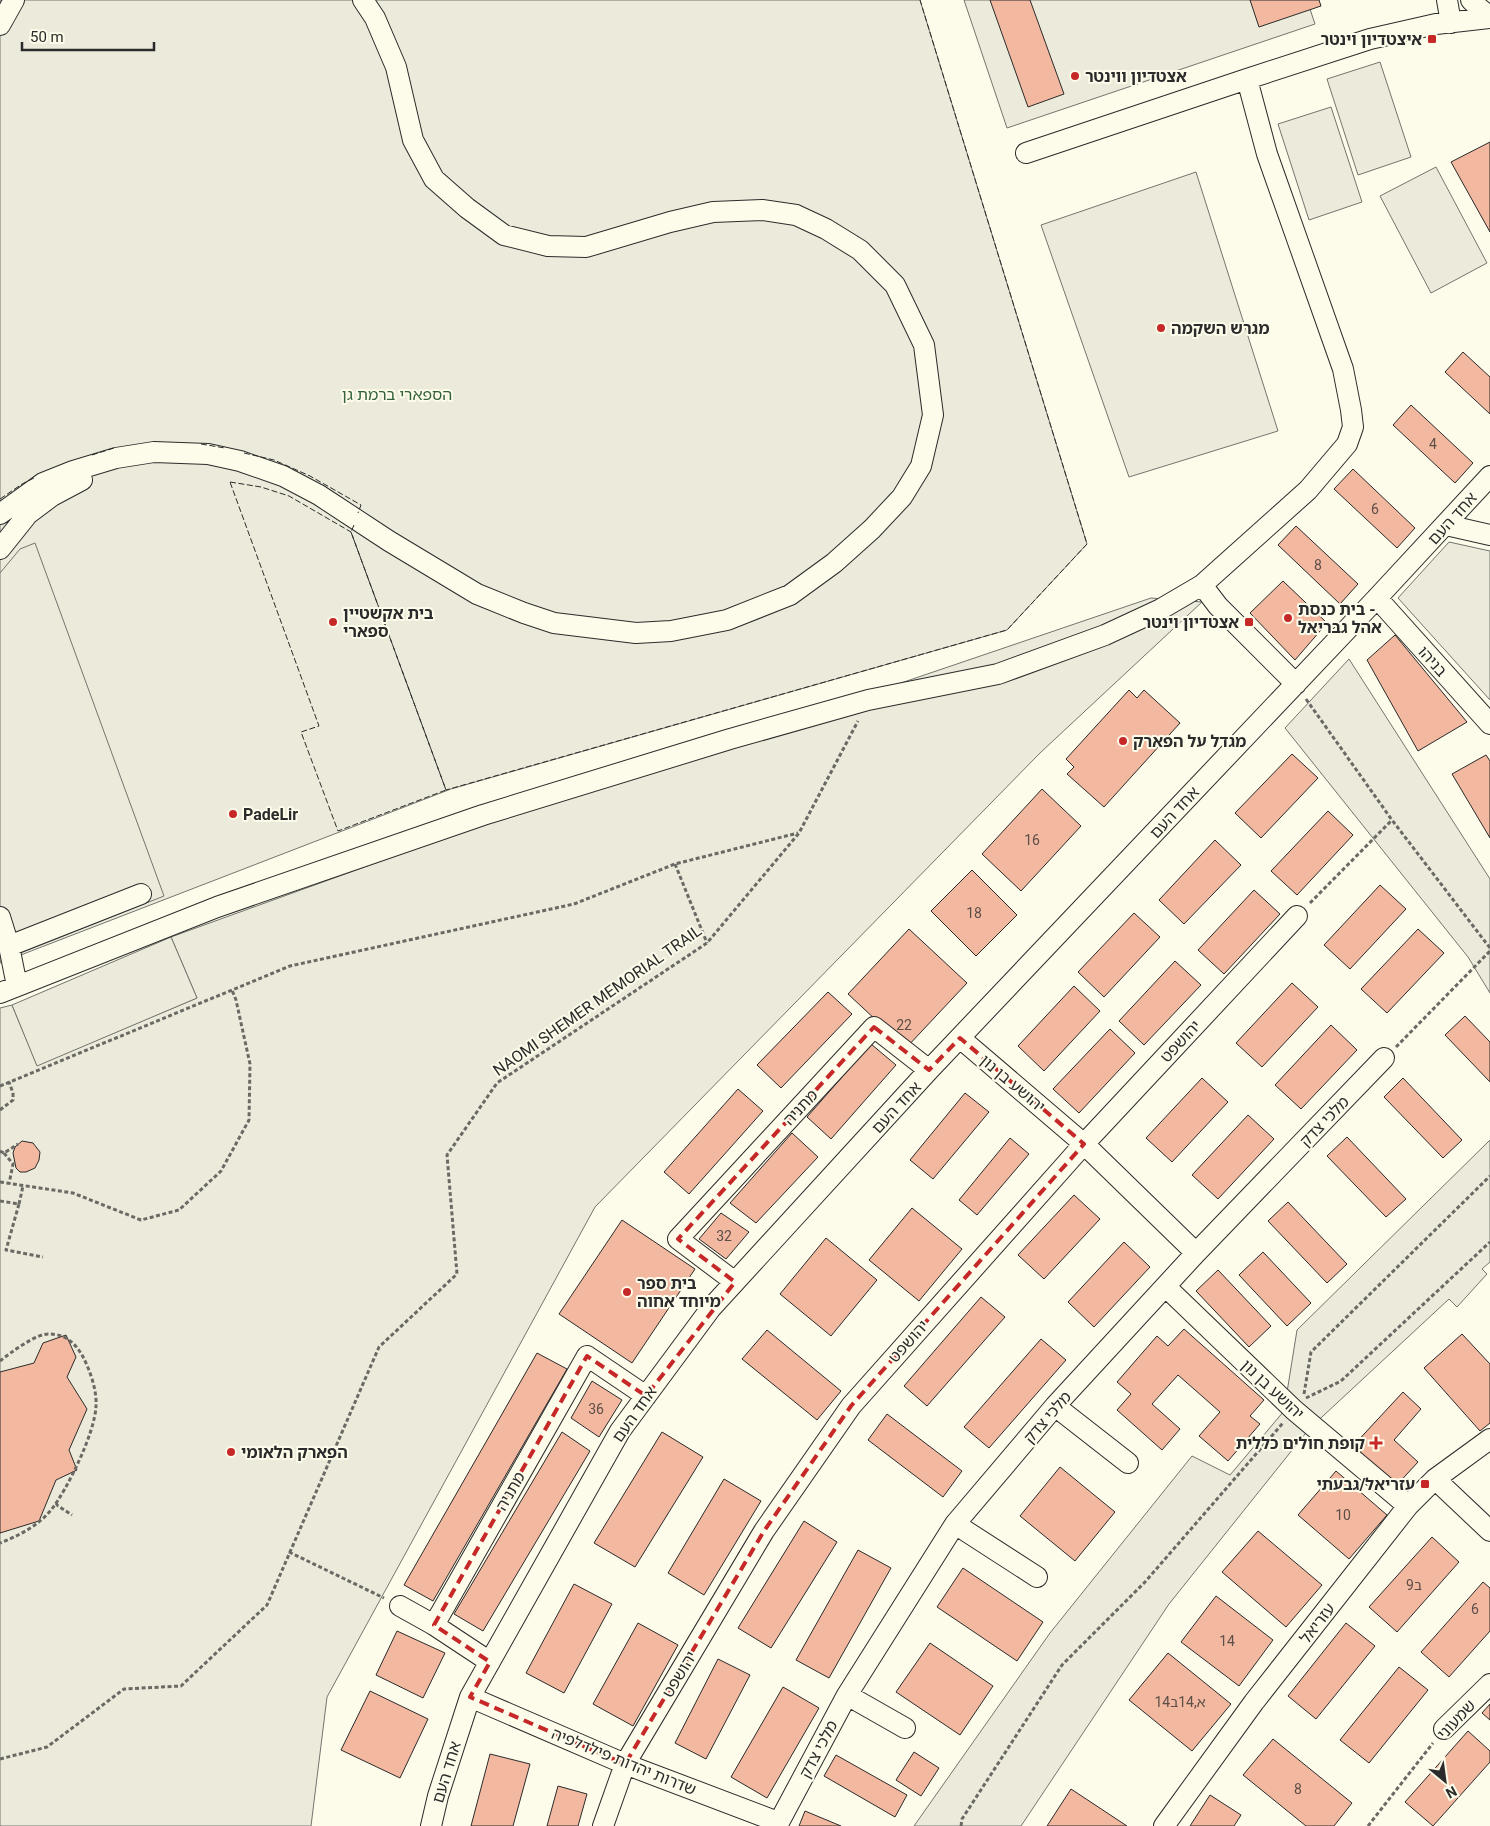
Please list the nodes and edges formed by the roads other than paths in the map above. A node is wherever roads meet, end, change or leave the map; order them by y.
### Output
1 (14, 0) edge
2 (363, 0) edge
3 (1447, 0) edge
4 (1471, 0) edge
5 (1490, 18) edge
6 (1451, 23) junction
7 (0, 26) edge
8 (1247, 79) junction
9 (1026, 153) dead end
10 (154, 452) junction
11 (1490, 476) edge
12 (0, 514) edge
13 (1446, 525) junction
14 (1490, 535) edge
15 (0, 549) edge
16 (1202, 585) junction
17 (1377, 598) junction
18 (1296, 684) junction
19 (1490, 724) edge
20 (141, 894) dead end
21 (1297, 916) road end
22 (0, 917) edge
23 (9, 946) junction
24 (8, 990) edge
25 (960, 1038) junction
26 (1384, 1058) road end
27 (929, 1070) junction
28 (1084, 1144) junction
29 (1196, 1253) junction
30 (735, 1282) junction
31 (1166, 1286) junction
32 (646, 1396) junction
33 (1055, 1406) junction
34 (1490, 1439) edge
35 (1128, 1463) dead end
36 (1435, 1479) junction
37 (1408, 1506) junction
38 (955, 1524) junction
39 (1490, 1531) edge
40 (1037, 1577) dead end
41 (400, 1606) road end
42 (434, 1625) junction
43 (490, 1662) junction
44 (1490, 1684) edge
45 (847, 1695) junction
46 (470, 1697) junction
47 (905, 1728) dead end
48 (1444, 1729) road end
49 (626, 1764) junction
50 (778, 1824) edge
51 (431, 1826) edge
52 (603, 1826) edge
53 (1164, 1826) edge

1 - 7 street
2 - 10 street
3 - 6 street
4 - 5 street
5 - 6 street
6 - 8 street
8 - 9 street
8 - 16 street
10 - 12 street
10 - 15 street
11 - 13 street, אחד העם
13 - 14 street
13 - 17 street, אחד העם
16 - 18 street
16 - 24 street
17 - 18 street, אחד העם
17 - 19 street, בניהו
18 - 25 street, אחד העם
20 - 23 street
21 - 28 street, יהושפט
22 - 23 street
23 - 24 street
25 - 27 street, אחד העם
25 - 28 street, יהושע בן נון
26 - 29 street, מלכי צדק
27 - 30 street, אחד העם
27 - 30 street, מתניה
28 - 29 street, יהושע בן נון
28 - 49 street, יהושפט
29 - 31 street, מלכי צדק
30 - 32 street, אחד העם
31 - 33 street, מלכי צדק
31 - 37 street, יהושע בן נון
32 - 42 street, מתניה
32 - 43 street, אחד העם
33 - 35 street
33 - 38 street, מלכי צדק
34 - 36 street, עזריאל
36 - 37 street, עזריאל
36 - 39 street
37 - 53 street, עזריאל
38 - 40 street
38 - 45 street, מלכי צדק
41 - 42 street
42 - 43 street
43 - 46 street, אחד העם
44 - 48 street, שמעוני
45 - 47 street
45 - 50 street, מלכי צדק
46 - 49 street, שדרות יהדות פילדלפיה
46 - 51 street, אחד העם
49 - 50 street, שדרות יהדות פילדלפיה
49 - 52 street, יהושפט

